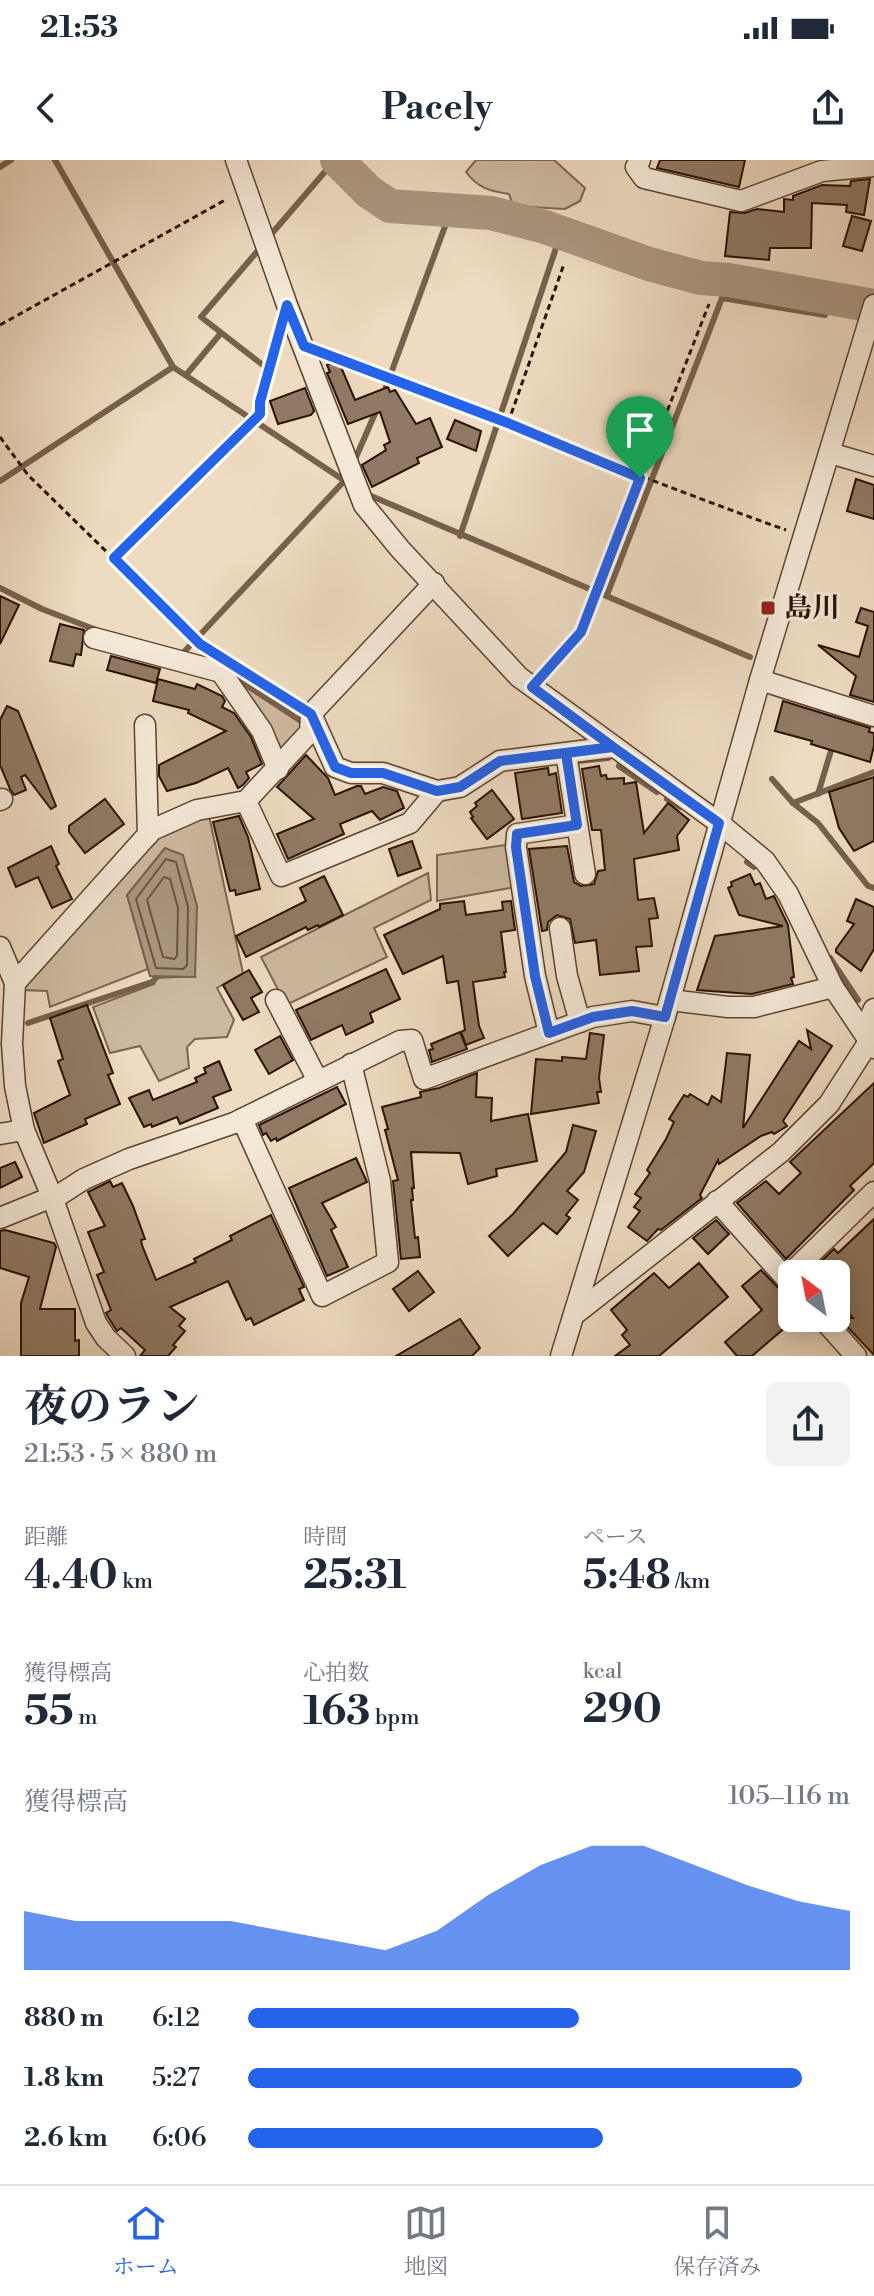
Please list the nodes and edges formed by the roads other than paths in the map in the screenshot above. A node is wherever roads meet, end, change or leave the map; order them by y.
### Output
1 (236, 160) edge
2 (640, 160) edge
3 (874, 166) edge
4 (874, 305) edge
5 (830, 453) junction
6 (874, 466) edge
7 (434, 583) junction
8 (94, 638) dead end
9 (760, 680) junction
10 (311, 714) junction
11 (874, 716) edge
12 (145, 725) dead end
13 (613, 747) junction
14 (566, 753) junction
15 (278, 769) junction
16 (437, 791) junction
17 (246, 801) junction
18 (719, 823) junction
19 (577, 825) junction
20 (148, 835) junction
21 (585, 874) dead end
22 (560, 928) dead end
23 (0, 947) edge
24 (15, 983) junction
25 (833, 987) junction
26 (276, 1000) dead end
27 (667, 1009) junction
28 (874, 1009) edge
29 (580, 1022) junction
30 (549, 1033) junction
31 (869, 1040) edge
32 (6, 1044) edge
33 (351, 1064) junction
34 (318, 1081) junction
35 (8, 1087) edge
36 (242, 1119) junction
37 (24, 1130) junction
38 (0, 1134) edge
39 (874, 1192) edge
40 (53, 1198) junction
41 (717, 1201) junction
42 (0, 1218) edge
43 (810, 1260) edge
44 (778, 1270) edge
45 (574, 1315) junction
46 (835, 1332) edge
47 (125, 1356) edge
48 (561, 1356) edge
49 (856, 1356) edge

1 - 7 street
2 - 3 street
4 - 5 street
5 - 6 street
5 - 9 street
7 - 10 street
7 - 13 street
8 - 15 street
9 - 11 street
9 - 18 street
10 - 15 street
10 - 16 street
12 - 20 street
13 - 14 street
13 - 18 street
14 - 16 street
14 - 19 street
15 - 17 street
16 - 17 street
17 - 20 street
18 - 25 street
18 - 27 street
19 - 21 street
19 - 30 street
20 - 24 street
22 - 29 street
23 - 24 street
24 - 32 street
25 - 27 street
25 - 31 street
26 - 34 street
27 - 29 street
27 - 45 street
28 - 31 street
29 - 30 street
30 - 33 street
31 - 41 street
32 - 35 street
33 - 34 street
33 - 36 street
34 - 36 street
35 - 37 street
36 - 40 street
37 - 38 street
37 - 40 street
39 - 43 street
40 - 42 street
40 - 47 street
41 - 44 street
41 - 45 street
45 - 48 street
46 - 49 street

